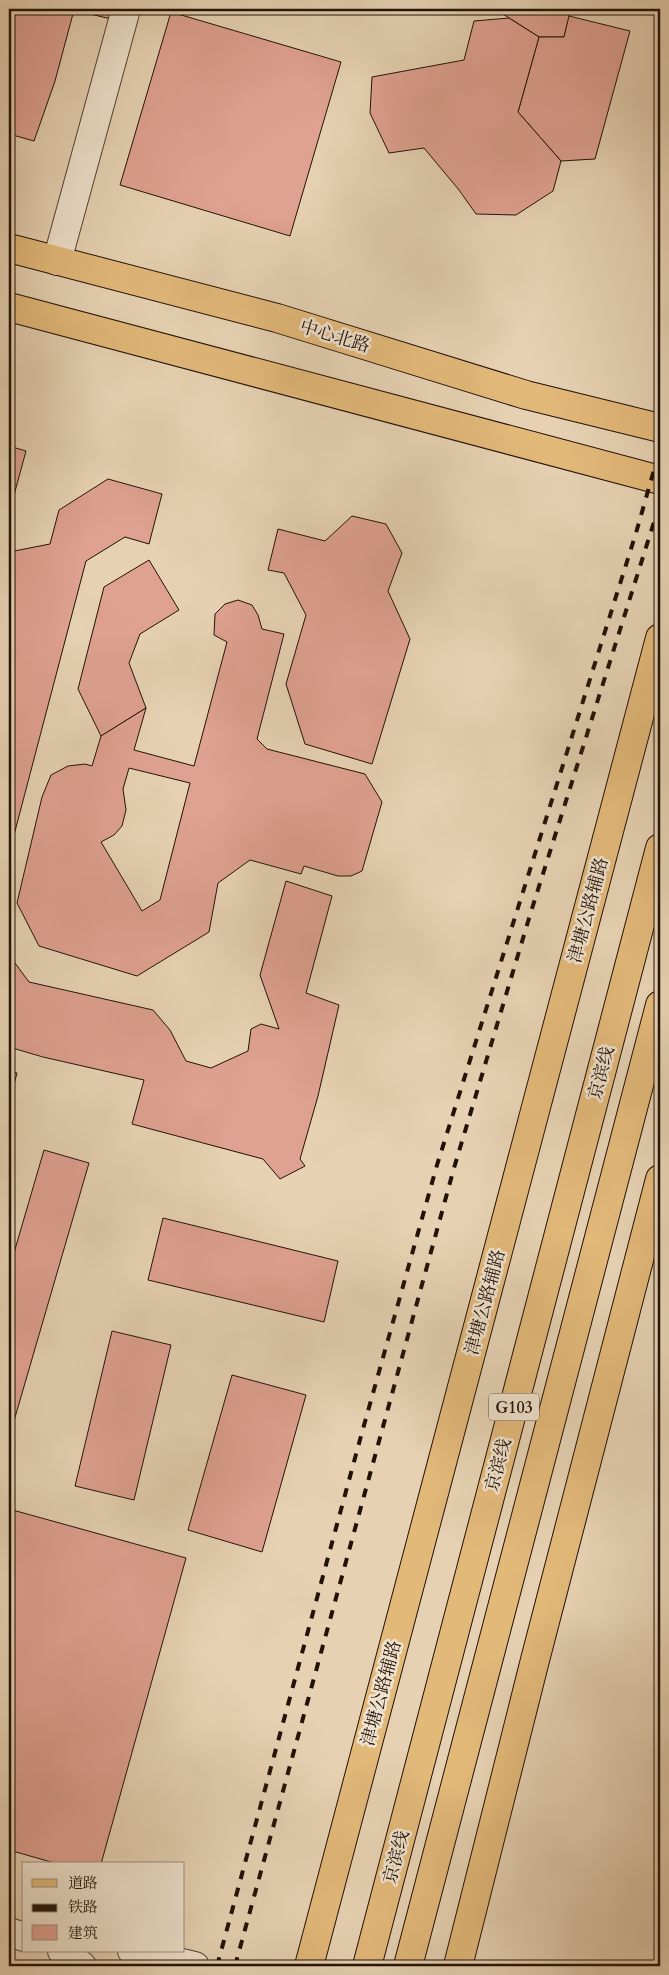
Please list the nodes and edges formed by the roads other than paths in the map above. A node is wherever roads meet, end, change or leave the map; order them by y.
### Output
1 (126, 9) edge
2 (9, 248) edge
3 (57, 261) junction
4 (9, 307) edge
5 (616, 417) junction
6 (660, 417) edge
7 (660, 428) edge
8 (600, 464) junction
9 (660, 472) edge
10 (660, 480) edge
11 (660, 638) edge
12 (660, 848) edge
13 (660, 1005) edge
14 (660, 1179) edge
15 (652, 1246) edge
16 (9, 1932) edge
17 (22, 1936) edge
18 (53, 1952) edge
19 (63, 1952) edge
20 (136, 1952) edge
21 (49, 1966) edge
22 (82, 1966) edge
23 (195, 1966) edge
24 (309, 1966) edge
25 (367, 1966) edge
26 (408, 1966) edge
27 (458, 1966) edge

1 - 3 street
2 - 3 main road, 中心北路
3 - 5 main road, 中心北路
4 - 8 main road
5 - 6 main road
5 - 7 main road, 中心北路
8 - 9 main road
8 - 10 main road
11 - 24 main road, 津塘公路辅路
12 - 25 main road, 京滨线 / G103
13 - 26 main road, G103
14 - 15 main road
15 - 27 main road
16 - 17 street
18 - 21 street
19 - 22 street
20 - 23 street

